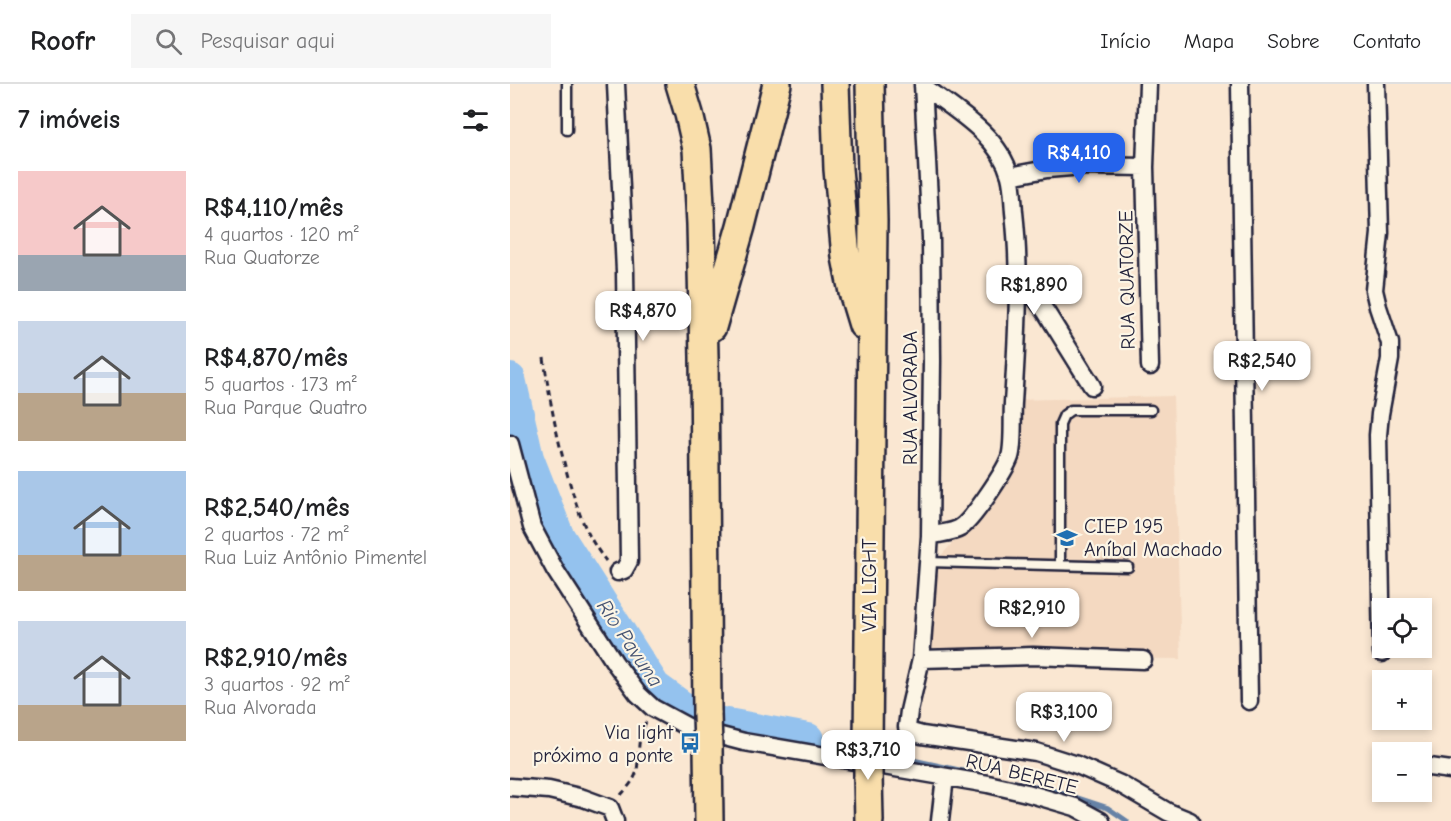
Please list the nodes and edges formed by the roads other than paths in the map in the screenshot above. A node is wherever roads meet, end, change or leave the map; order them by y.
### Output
1 (567, 84) edge
2 (616, 84) edge
3 (680, 84) edge
4 (777, 84) edge
5 (835, 84) edge
6 (870, 84) edge
7 (1148, 84) edge
8 (1240, 84) edge
9 (1376, 84) edge
10 (923, 85) edge
11 (567, 130) dead end
12 (1145, 166) junction
13 (1010, 176) junction
14 (1018, 274) junction
15 (871, 349) junction
16 (704, 357) junction
17 (1150, 366) dead end
18 (1092, 386) dead end
19 (1151, 410) dead end
20 (510, 444) edge
21 (930, 536) junction
22 (927, 562) junction
23 (1060, 565) junction
24 (1128, 567) dead end
25 (618, 572) road end
26 (1381, 598) edge
27 (921, 659) junction
28 (1143, 660) dead end
29 (1249, 700) dead end
30 (909, 711) joint
31 (1432, 767) edge
32 (1451, 770) edge
33 (945, 777) junction
34 (510, 787) edge
35 (612, 815) edge
36 (709, 821) edge
37 (869, 821) edge
38 (940, 821) edge
39 (1101, 821) edge
40 (1190, 821) edge

1 - 11 lane
2 - 25 street
3 - 16 main road
4 - 16 main road
5 - 15 main road
6 - 15 main road, VIA LIGHT
7 - 12 street, RUA QUATORZE
8 - 29 street
9 - 26 street
10 - 13 street
10 - 21 street, RUA ALVORADA
12 - 13 street
12 - 17 street, RUA QUATORZE
13 - 14 street
14 - 18 street
14 - 21 street
15 - 37 main road, VIA LIGHT, bridge
16 - 36 main road, bridge
19 - 23 lane
20 - 33 street, RUA BERETE
21 - 22 street, RUA ALVORADA
22 - 23 lane
22 - 27 street, RUA ALVORADA
23 - 24 lane
27 - 28 street
27 - 30 street, RUA ALVORADA
30 - 40 street, RUA BERETE
31 - 32 street
33 - 38 street
33 - 39 street, RUA BERETE
34 - 35 street

